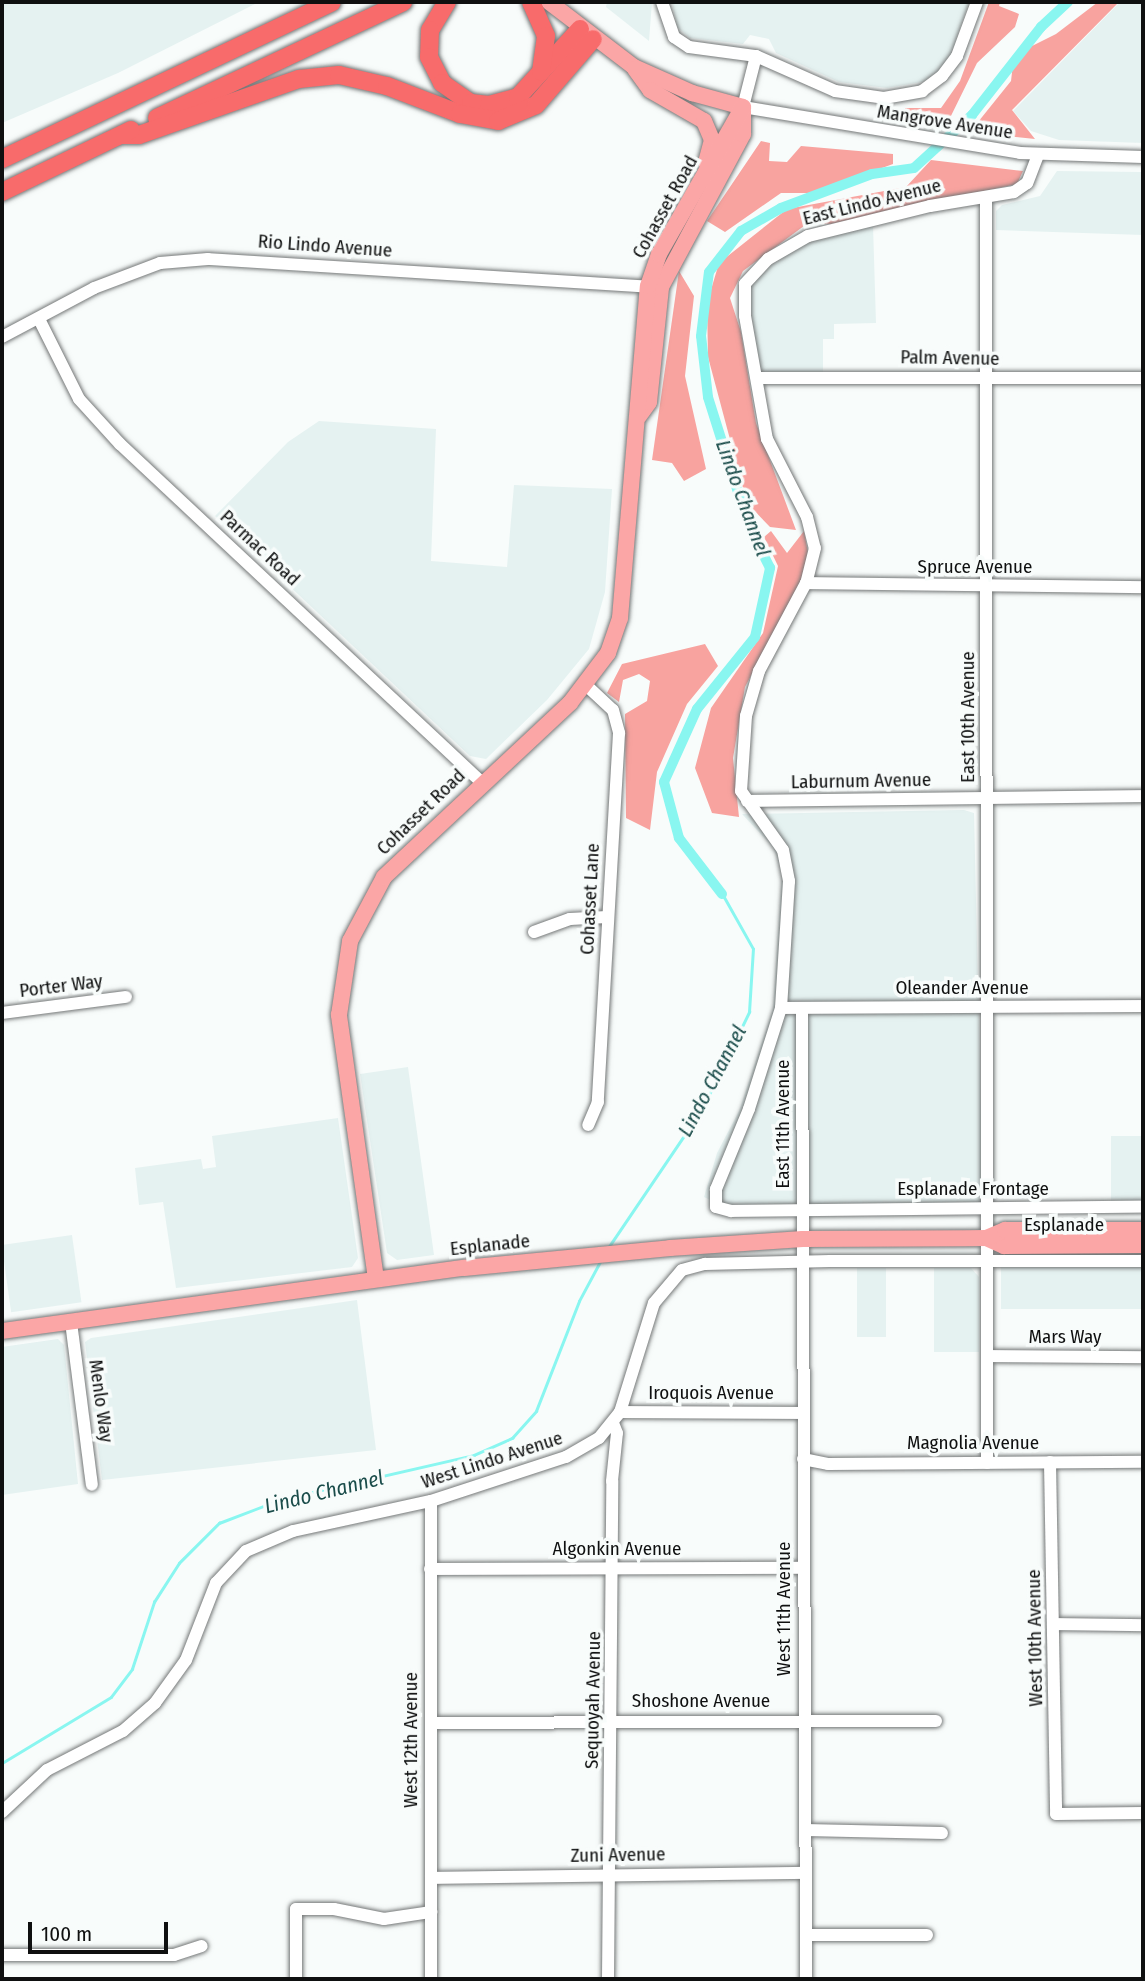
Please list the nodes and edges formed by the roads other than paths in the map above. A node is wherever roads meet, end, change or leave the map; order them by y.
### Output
1 (403, 2) edge
2 (447, 2) edge
3 (531, 2) edge
4 (549, 2) edge
5 (662, 2) edge
6 (977, 2) edge
7 (328, 3) edge
8 (586, 34) junction
9 (756, 56) junction
10 (634, 67) junction
11 (541, 75) junction
12 (743, 107) junction
13 (122, 135) junction
14 (1038, 155) junction
15 (1143, 156) edge
16 (2, 159) edge
17 (2, 192) edge
18 (694, 195) junction
19 (986, 197) junction
20 (654, 287) junction
21 (39, 320) junction
22 (2, 337) edge
23 (1143, 377) edge
24 (757, 378) junction
25 (986, 378) junction
26 (806, 583) junction
27 (987, 586) junction
28 (1143, 587) edge
29 (587, 686) junction
30 (482, 783) junction
31 (1143, 796) edge
32 (987, 797) junction
33 (747, 801) junction
34 (607, 917) junction
35 (534, 932) dead end
36 (126, 997) dead end
37 (1143, 1006) edge
38 (781, 1008) junction
39 (802, 1008) junction
40 (987, 1008) junction
41 (2, 1013) edge
42 (588, 1125) dead end
43 (716, 1189) joint
44 (1143, 1206) edge
45 (986, 1208) junction
46 (803, 1209) junction
47 (1143, 1230) edge
48 (986, 1238) junction
49 (803, 1239) junction
50 (1143, 1245) edge
51 (1143, 1261) edge
52 (803, 1262) junction
53 (986, 1262) junction
54 (376, 1279) junction
55 (71, 1322) junction
56 (2, 1331) edge
57 (987, 1356) junction
58 (1143, 1357) edge
59 (803, 1413) junction
60 (616, 1417) junction
61 (803, 1459) junction
62 (1050, 1462) junction
63 (1143, 1462) edge
64 (987, 1463) junction
65 (92, 1485) dead end
66 (431, 1501) junction
67 (614, 1568) junction
68 (804, 1568) junction
69 (430, 1569) junction
70 (1055, 1624) junction
71 (1143, 1625) edge
72 (612, 1720) junction
73 (804, 1721) junction
74 (936, 1721) dead end
75 (430, 1723) junction
76 (2, 1812) edge
77 (1143, 1813) edge
78 (805, 1830) junction
79 (942, 1832) dead end
80 (805, 1873) junction
81 (610, 1874) junction
82 (431, 1878) junction
83 (431, 1912) junction
84 (927, 1935) dead end
85 (806, 1936) junction
86 (202, 1946) dead end
87 (2, 1955) edge
88 (296, 1979) edge
89 (431, 1979) edge
90 (608, 1979) edge
91 (806, 1979) edge

1 - 13 highway
2 - 11 highway
3 - 11 highway
4 - 8 main road
5 - 9 street
6 - 9 street
7 - 16 highway
8 - 10 main road
8 - 11 highway
8 - 13 highway
9 - 12 street
10 - 12 main road
10 - 18 main road
12 - 14 street, Mangrove Avenue
12 - 18 main road, Cohasset Road
12 - 20 main road, Cohasset Road
13 - 17 highway
14 - 15 street, Mangrove Avenue
14 - 19 street, East Lindo Avenue
18 - 20 main road, Cohasset Road
19 - 24 street, East Lindo Avenue
19 - 25 street, East 10th Avenue
20 - 21 street, Rio Lindo Avenue
20 - 29 main road, Cohasset Road
21 - 22 street, Rio Lindo Avenue
21 - 30 street, Parmac Road
23 - 25 street, Palm Avenue
24 - 25 street, Palm Avenue
24 - 26 street, East Lindo Avenue
25 - 27 street, East 10th Avenue
26 - 27 street, Spruce Avenue
26 - 33 street, East Lindo Avenue
27 - 28 street, Spruce Avenue
27 - 32 street, East 10th Avenue
29 - 30 main road, Cohasset Road
29 - 34 street, Cohasset Lane
30 - 54 main road, Cohasset Road
31 - 32 street, Laburnum Avenue
32 - 33 street, Laburnum Avenue
32 - 40 street, East 10th Avenue
33 - 38 street, East Lindo Avenue
34 - 35 street
34 - 42 street, Cohasset Lane
36 - 41 street, Porter Way
37 - 40 street, Oleander Avenue
38 - 39 street, Oleander Avenue
38 - 43 street, East Lindo Avenue
39 - 40 street, Oleander Avenue
39 - 46 street, East 11th Avenue
40 - 45 street, East 10th Avenue
43 - 46 street, Esplanade Frontage
44 - 45 street, Esplanade Frontage
45 - 46 street, Esplanade Frontage
45 - 48 street, East 10th Avenue
46 - 49 street, East 11th Avenue
47 - 48 main road, Esplanade
48 - 49 main road, Esplanade
48 - 50 main road, Esplanade
48 - 53 street
49 - 52 street, West 11th Avenue
49 - 54 main road, Esplanade
51 - 53 street
52 - 53 street
52 - 59 street, West 11th Avenue
52 - 60 street
53 - 57 street
54 - 55 main road, Esplanade
55 - 56 main road, Esplanade
55 - 65 street, Menlo Way
57 - 58 street, Mars Way
57 - 64 street
59 - 60 street, Iroquois Avenue
59 - 61 street, West 11th Avenue
60 - 66 street, West Lindo Avenue
60 - 67 street, Sequoyah Avenue
61 - 64 street, Magnolia Avenue
61 - 68 street, West 11th Avenue
62 - 63 street, Magnolia Avenue
62 - 64 street, Magnolia Avenue
62 - 70 street, West 10th Avenue
66 - 69 street, West 12th Avenue
66 - 76 street, West Lindo Avenue
67 - 68 street, Algonkin Avenue
67 - 69 street, Algonkin Avenue
67 - 72 street, Sequoyah Avenue
68 - 73 street, West 11th Avenue
69 - 75 street, West 12th Avenue
70 - 71 street
70 - 77 street, West 10th Avenue
72 - 73 street, Shoshone Avenue
72 - 75 street, Shoshone Avenue
72 - 81 street, Sequoyah Avenue
73 - 74 street, Shoshone Avenue
73 - 78 street, West 11th Avenue
75 - 82 street, West 12th Avenue
78 - 79 street
78 - 80 street, West 11th Avenue
80 - 81 street, Zuni Avenue
80 - 85 street, West 11th Avenue
81 - 82 street, Zuni Avenue
81 - 90 street, Sequoyah Avenue
82 - 83 street, West 12th Avenue
83 - 88 street
83 - 89 street, West 12th Avenue
84 - 85 street
85 - 91 street, West 11th Avenue
86 - 87 street

